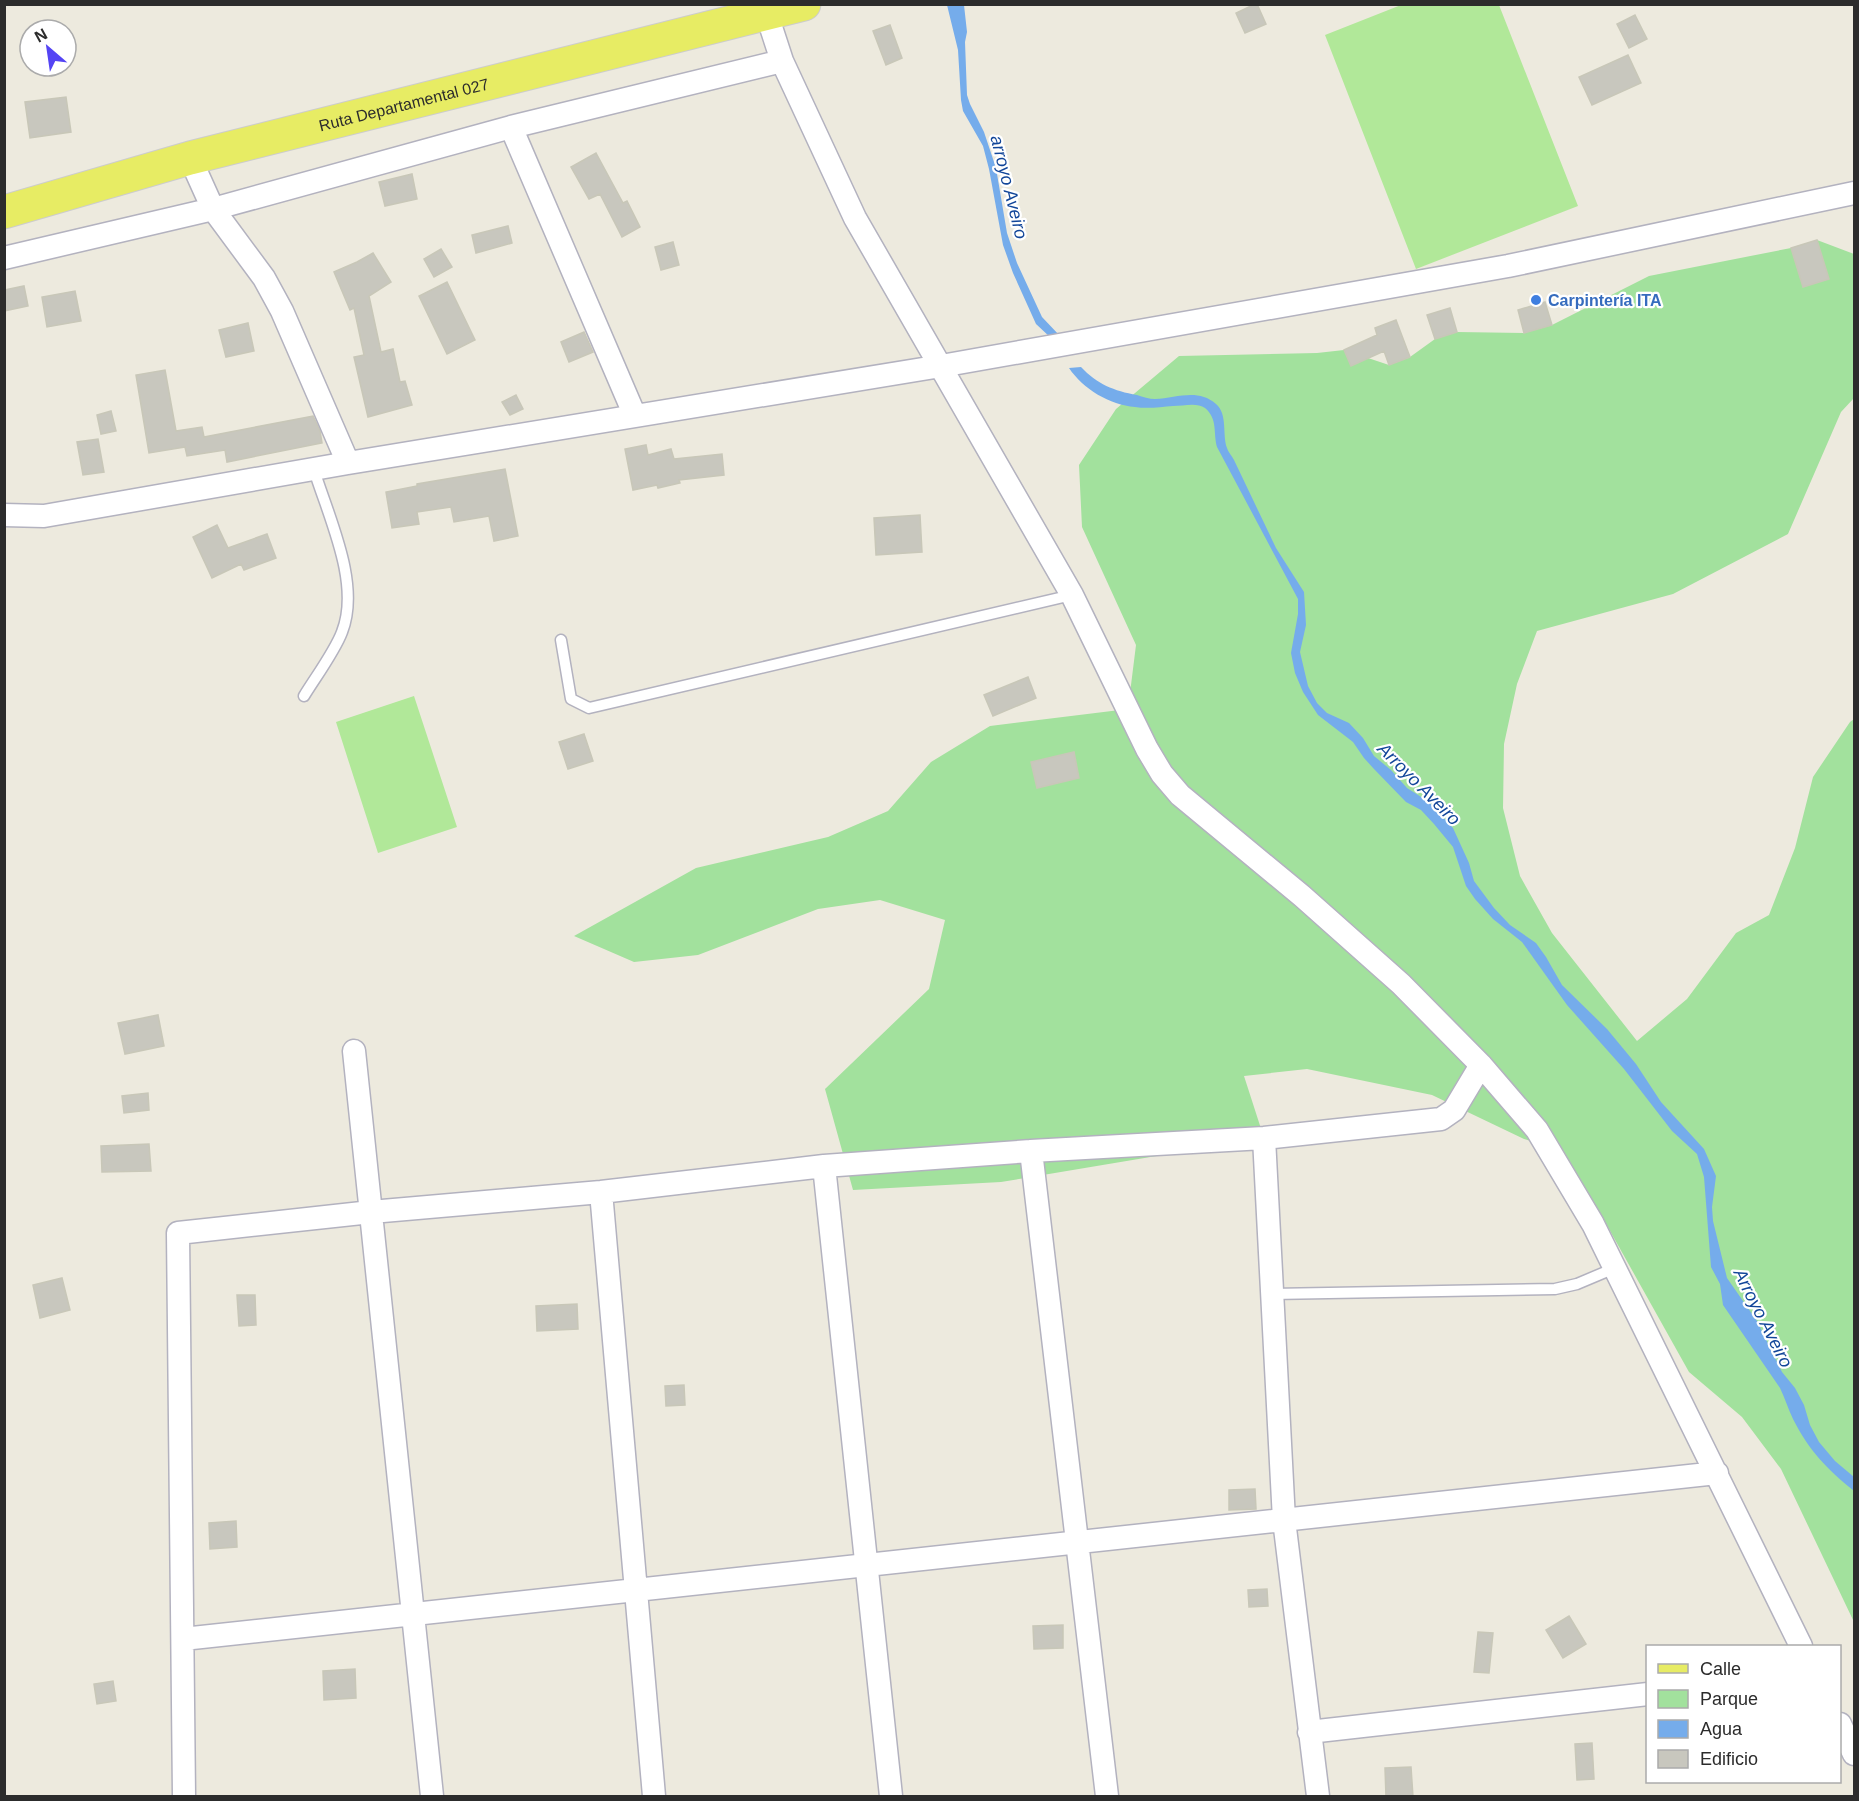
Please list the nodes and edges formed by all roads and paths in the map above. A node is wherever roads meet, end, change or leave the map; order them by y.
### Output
1 (804, 4) edge
2 (767, 15) junction
3 (782, 61) junction
4 (511, 127) junction
5 (190, 158) junction
6 (1854, 193) edge
7 (213, 209) junction
8 (4, 212) edge
9 (4, 258) edge
10 (941, 366) junction
11 (635, 416) junction
12 (348, 463) junction
13 (314, 470) junction
14 (4, 515) edge
15 (1072, 595) junction
16 (561, 640) dead end
17 (304, 696) dead end
18 (354, 1051) dead end
19 (1481, 1065) junction
20 (1264, 1138) junction
21 (1031, 1151) junction
22 (824, 1166) junction
23 (601, 1192) junction
24 (370, 1212) junction
25 (1615, 1268) junction
26 (1272, 1294) junction
27 (1717, 1473) junction
28 (1284, 1520) junction
29 (1077, 1542) junction
30 (867, 1565) junction
31 (636, 1590) junction
32 (413, 1614) junction
33 (183, 1639) junction
34 (1800, 1645) edge
35 (1646, 1694) edge
36 (1841, 1728) edge
37 (1309, 1732) junction
38 (1854, 1754) edge
39 (184, 1797) edge
40 (432, 1797) edge
41 (654, 1797) edge
42 (891, 1797) edge
43 (1107, 1797) edge
44 (1318, 1797) edge

1 - 2 main road, Ruta Departamental 027
2 - 3 street
2 - 5 main road, Ruta Departamental 027
3 - 4 street
3 - 10 street
4 - 7 street
4 - 11 street
5 - 7 street
5 - 8 main road, Ruta Departamental 027
6 - 10 street
7 - 9 street
7 - 12 street
10 - 11 street
10 - 15 street
11 - 12 street
12 - 13 street
13 - 14 street
13 - 17 lane
15 - 16 lane
15 - 19 street
18 - 24 street
19 - 20 street
19 - 25 street
20 - 21 street
20 - 26 street
21 - 22 street
21 - 29 street
22 - 23 street
22 - 30 street
23 - 24 street
23 - 31 street
24 - 32 street
24 - 33 street
25 - 26 lane
25 - 27 street
26 - 28 street
27 - 28 street
27 - 34 street
28 - 29 street
28 - 37 street
29 - 30 street
29 - 43 street
30 - 31 street
30 - 42 street
31 - 32 street
31 - 41 street
32 - 33 street
32 - 40 street
33 - 39 street
35 - 37 street
36 - 38 street
37 - 44 street

